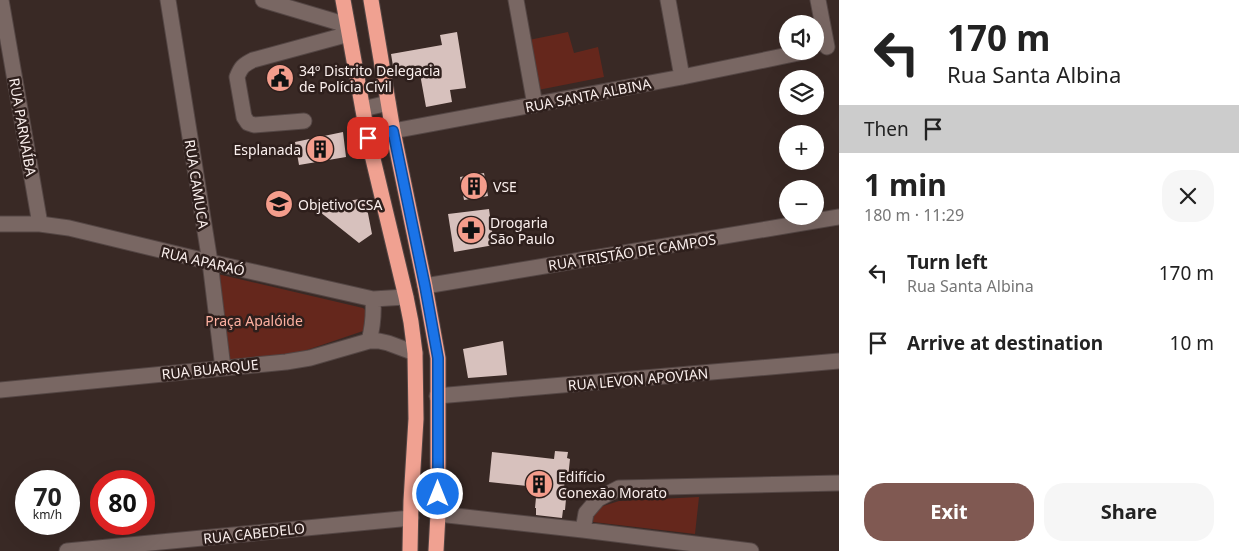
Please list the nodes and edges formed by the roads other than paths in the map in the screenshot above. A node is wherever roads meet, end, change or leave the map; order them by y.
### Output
1 (2, 0) edge
2 (168, 0) edge
3 (263, 0) edge
4 (343, 0) edge
5 (370, 0) edge
6 (516, 0) edge
7 (668, 0) edge
8 (818, 0) edge
9 (348, 29) junction
10 (827, 47) edge
11 (779, 57) edge
12 (682, 77) junction
13 (388, 103) junction
14 (535, 104) junction
15 (363, 109) junction
16 (304, 122) dead end
17 (393, 131) junction
18 (368, 138) junction
19 (839, 217) edge
20 (0, 224) edge
21 (40, 224) junction
22 (210, 262) junction
23 (425, 286) junction
24 (406, 297) junction
25 (373, 299) junction
26 (368, 341) junction
27 (415, 353) junction
28 (839, 361) edge
29 (223, 368) junction
30 (0, 390) edge
31 (438, 396) junction
32 (839, 483) edge
33 (438, 514) junction
34 (411, 518) junction
35 (583, 530) junction
36 (67, 551) edge
37 (410, 551) edge
38 (436, 551) edge
39 (751, 551) edge

1 - 21 street, RUA PARNAÍBA
2 - 22 street, RUA CAMUCA
3 - 9 street
4 - 9 highway
5 - 13 highway
6 - 14 street
7 - 12 street
8 - 10 street
9 - 15 highway
9 - 16 street
11 - 12 street, RUA SANTA ALBINA
12 - 14 street, RUA SANTA ALBINA
13 - 15 street
13 - 17 highway
14 - 17 street, RUA SANTA ALBINA
15 - 18 highway
17 - 18 street, RUA SANTA ALBINA
17 - 23 highway
18 - 24 highway
19 - 23 street, RUA TRISTÃO DE CAMPOS
20 - 21 street, RUA APARAÓ
21 - 22 street, RUA APARAÓ
22 - 25 street, RUA APARAÓ
22 - 29 street, RUA CAMUCA
23 - 31 highway
24 - 25 street, RUA APARAÓ
24 - 27 highway
25 - 26 street
26 - 27 street, RUA BUARQUE
26 - 29 street, RUA BUARQUE
27 - 34 highway
28 - 31 street, RUA LEVON APOVIAN
29 - 30 street, RUA BUARQUE
31 - 33 highway
32 - 35 street
33 - 35 street
33 - 38 highway
34 - 36 street, RUA CABEDELO
34 - 37 highway
35 - 39 street

